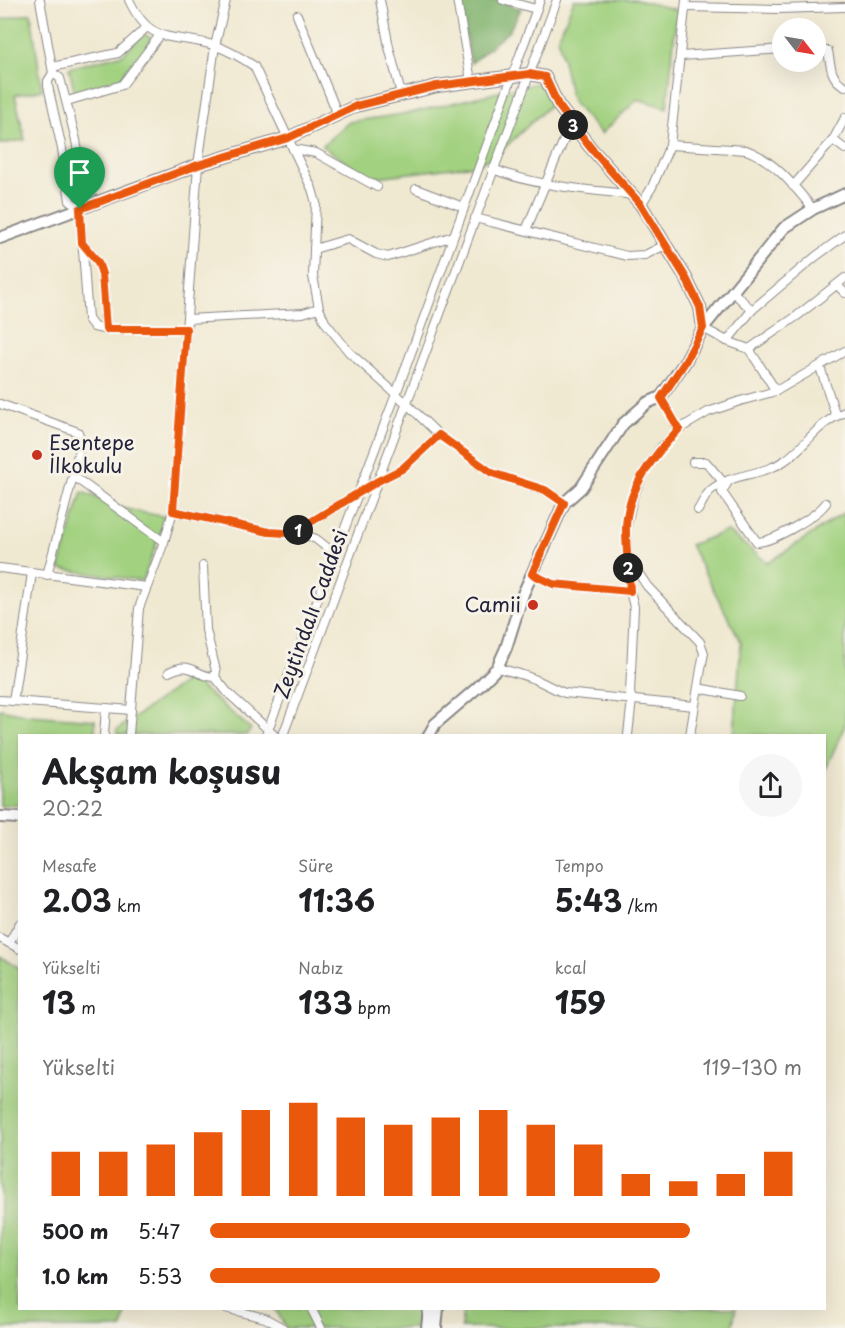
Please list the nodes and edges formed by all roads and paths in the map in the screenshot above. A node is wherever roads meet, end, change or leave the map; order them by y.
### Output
1 (40, 0) edge
2 (129, 0) edge
3 (226, 0) edge
4 (380, 0) edge
5 (457, 0) edge
6 (503, 0) edge
7 (540, 0) edge
8 (557, 0) edge
9 (686, 4) edge
10 (845, 7) edge
11 (536, 9) junction
12 (297, 15) dead end
13 (147, 27) junction
14 (160, 35) junction
15 (215, 46) junction
16 (772, 50) edge
17 (826, 51) edge
18 (681, 56) junction
19 (53, 70) junction
20 (529, 74) junction
21 (511, 76) junction
22 (471, 81) junction
23 (845, 86) edge
24 (401, 94) junction
25 (67, 101) junction
26 (338, 115) junction
27 (845, 118) edge
28 (572, 123) junction
29 (833, 140) junction
30 (290, 143) junction
31 (670, 145) junction
32 (845, 149) edge
33 (198, 165) junction
34 (493, 170) junction
35 (546, 183) junction
36 (794, 186) junction
37 (377, 187) dead end
38 (416, 189) dead end
39 (845, 194) edge
40 (633, 195) junction
41 (641, 205) junction
42 (463, 207) junction
43 (79, 208) junction
44 (813, 209) junction
45 (475, 218) junction
46 (526, 230) junction
47 (845, 235) edge
48 (453, 236) junction
49 (0, 238) edge
50 (82, 243) junction
51 (665, 245) junction
52 (314, 249) junction
53 (845, 278) edge
54 (837, 285) junction
55 (732, 291) junction
56 (845, 293) edge
57 (319, 308) junction
58 (752, 310) junction
59 (187, 319) junction
60 (703, 328) junction
61 (106, 329) junction
62 (186, 329) junction
63 (727, 342) junction
64 (749, 349) junction
65 (845, 351) edge
66 (820, 367) junction
67 (776, 391) junction
68 (396, 393) junction
69 (661, 398) junction
70 (406, 403) junction
71 (0, 404) edge
72 (845, 412) edge
73 (836, 416) junction
74 (679, 429) junction
75 (439, 435) junction
76 (693, 462) dead end
77 (74, 476) junction
78 (378, 481) junction
79 (727, 481) junction
80 (358, 493) junction
81 (564, 503) junction
82 (826, 503) dead end
83 (698, 510) dead end
84 (173, 511) junction
85 (296, 531) junction
86 (164, 542) junction
87 (335, 554) junction
88 (627, 556) junction
89 (203, 566) dead end
90 (0, 568) edge
91 (32, 573) junction
92 (532, 574) junction
93 (47, 575) junction
94 (146, 587) junction
95 (630, 591) junction
96 (497, 668) junction
97 (169, 672) dead end
98 (214, 677) junction
99 (698, 688) junction
100 (740, 696) dead end
101 (632, 699) junction
102 (0, 700) edge
103 (13, 701) junction
104 (694, 706) junction
105 (106, 708) junction
106 (131, 710) junction
107 (269, 733) edge
108 (104, 734) edge
109 (129, 734) edge
110 (283, 734) edge
111 (430, 734) edge
112 (628, 734) edge
113 (690, 734) edge
114 (0, 817) edge
115 (18, 818) edge
116 (18, 927) edge
117 (0, 938) edge
118 (9, 943) junction
119 (18, 949) edge
120 (233, 1310) edge
121 (311, 1310) edge
122 (429, 1310) edge
123 (438, 1310) edge
124 (283, 1328) edge
125 (321, 1328) edge
126 (427, 1328) edge
127 (436, 1328) edge

1 - 19 street
2 - 13 street
3 - 15 street
4 - 24 street
5 - 22 street
6 - 11 street
7 - 11 street
8 - 20 street, Zeytindalı Caddesi
9 - 10 street
9 - 18 street
11 - 21 street
12 - 26 street
13 - 14 street
13 - 19 street
14 - 15 street
14 - 25 street
15 - 30 street
15 - 33 street
16 - 18 street
17 - 23 street
18 - 31 street
19 - 25 street
19 - 43 street
20 - 21 street
20 - 28 street
20 - 34 street, Zeytindalı Caddesi
21 - 22 street
21 - 42 street
22 - 24 street
24 - 26 street
25 - 43 street
26 - 30 street
27 - 29 street
28 - 35 street
28 - 40 street
29 - 32 street
29 - 36 street
30 - 33 street
30 - 37 street
30 - 52 street
31 - 36 street
31 - 41 street
33 - 43 street
33 - 59 street
34 - 35 street
34 - 45 street, Zeytindalı Caddesi
35 - 40 street
35 - 46 street
36 - 44 street
38 - 42 street
39 - 44 street
40 - 41 street
41 - 51 street
42 - 48 street
43 - 49 street
43 - 50 street
44 - 55 street
45 - 46 street
45 - 70 street, Zeytindalı Caddesi
46 - 51 street
47 - 58 street
48 - 52 street
48 - 68 street
50 - 61 street
50 - 61 street
51 - 60 street
52 - 57 street
53 - 54 street
54 - 56 street
54 - 64 street
55 - 58 street
55 - 60 street
57 - 59 street
57 - 68 street
58 - 63 street
59 - 62 street
60 - 63 street
60 - 69 street
61 - 62 street
62 - 84 street
63 - 64 street
64 - 67 street
65 - 66 street
66 - 67 street
66 - 73 street
67 - 74 street
68 - 70 street
68 - 80 street
69 - 74 street
69 - 81 street
70 - 75 street
70 - 78 street, Zeytindalı Caddesi
71 - 77 street
72 - 73 street
73 - 79 street
74 - 88 street
75 - 78 street
75 - 81 street
76 - 79 street
77 - 86 street
77 - 93 street
78 - 80 street
78 - 110 street, Zeytindalı Caddesi
79 - 82 street
79 - 83 street
80 - 85 street
80 - 87 street
81 - 92 street
84 - 85 street
84 - 86 street
85 - 87 street
86 - 94 street
87 - 107 street
88 - 95 street
88 - 99 street
89 - 98 street
90 - 91 street
91 - 93 street
91 - 103 street
92 - 95 street
92 - 96 street
93 - 94 street
94 - 106 street
95 - 101 street
96 - 101 street
96 - 111 street
97 - 98 street
98 - 107 street
99 - 100 street
99 - 104 street
101 - 104 street
101 - 112 street
102 - 103 street
103 - 105 street
104 - 113 street
105 - 106 street
105 - 108 street
106 - 109 street
114 - 115 street
116 - 118 street
117 - 118 street
118 - 119 street
120 - 124 street
121 - 125 street
122 - 126 street
123 - 127 street

